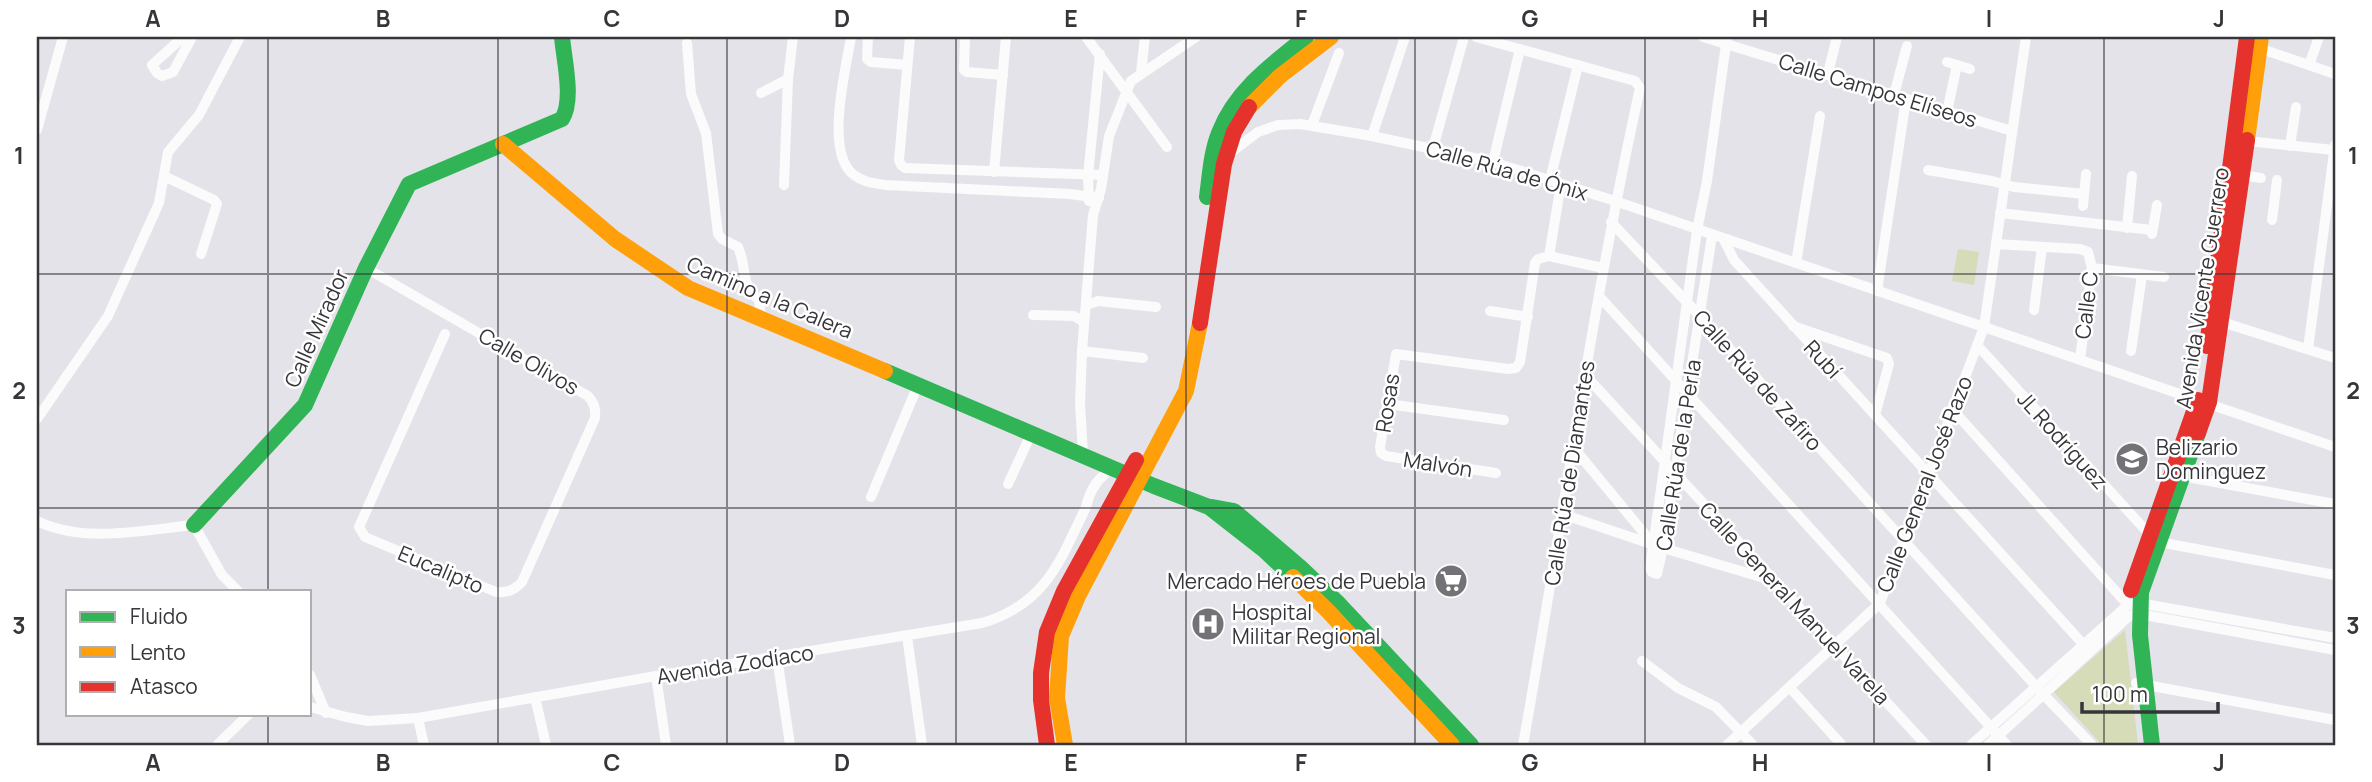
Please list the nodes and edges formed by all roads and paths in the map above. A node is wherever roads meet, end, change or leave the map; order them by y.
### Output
1 (63, 37) edge
2 (183, 37) edge
3 (192, 37) edge
4 (240, 37) edge
5 (562, 37) edge
6 (793, 37) edge
7 (850, 37) edge
8 (868, 37) edge
9 (910, 37) edge
10 (965, 37) edge
11 (1006, 37) edge
12 (1086, 37) edge
13 (1145, 37) edge
14 (1196, 37) edge
15 (1306, 37) edge
16 (1331, 37) edge
17 (1405, 37) edge
18 (1464, 37) edge
19 (1476, 37) edge
20 (1703, 37) edge
21 (1837, 37) edge
22 (2026, 37) edge
23 (2319, 37) edge
24 (1727, 40) edge
25 (2256, 41) edge
26 (687, 43) dead end
27 (1907, 46) dead end
28 (1520, 49) junction
29 (1339, 52) dead end
30 (1100, 54) junction
31 (907, 65) junction
32 (1578, 65) junction
33 (2309, 65) junction
34 (1970, 69) dead end
35 (1141, 72) junction
36 (1828, 74) junction
37 (2335, 74) edge
38 (1003, 75) junction
39 (788, 79) junction
40 (1125, 90) junction
41 (761, 93) dead end
42 (1894, 95) junction
43 (1906, 99) junction
44 (2296, 107) dead end
45 (2245, 109) junction
46 (1947, 112) junction
47 (1820, 116) dead end
48 (1312, 125) junction
49 (37, 130) edge
50 (2012, 131) junction
51 (1372, 136) junction
52 (2247, 141) junction
53 (503, 144) junction
54 (2335, 145) edge
55 (2290, 146) junction
56 (1167, 147) dead end
57 (1433, 148) junction
58 (2334, 150) edge
59 (1226, 157) junction
60 (1493, 162) junction
61 (1928, 170) dead end
62 (994, 172) junction
63 (2086, 174) dead end
64 (1102, 175) junction
65 (2242, 175) junction
66 (164, 176) junction
67 (1088, 176) junction
68 (2132, 176) dead end
69 (2261, 178) dead end
70 (2277, 180) dead end
71 (1555, 182) junction
72 (2005, 185) junction
73 (784, 186) dead end
74 (1093, 197) junction
75 (1615, 201) junction
76 (2157, 205) dead end
77 (2000, 213) junction
78 (2272, 220) dead end
79 (1611, 222) junction
80 (2127, 228) junction
81 (1697, 230) junction
82 (1712, 236) junction
83 (1724, 240) junction
84 (1996, 244) junction
85 (2042, 247) junction
86 (201, 254) dead end
87 (1543, 258) junction
88 (1796, 263) junction
89 (366, 268) junction
90 (1603, 268) junction
91 (2092, 268) junction
92 (2142, 275) junction
93 (2164, 277) dead end
94 (1877, 291) junction
95 (1598, 296) junction
96 (1688, 302) junction
97 (1086, 305) junction
98 (1156, 307) dead end
99 (2034, 310) dead end
100 (1490, 311) dead end
101 (1033, 315) dead end
102 (1699, 315) junction
103 (1528, 317) junction
104 (761, 318) junction
105 (1084, 322) junction
106 (2222, 322) junction
107 (1791, 325) junction
108 (1984, 327) junction
109 (445, 334) dead end
110 (1977, 345) junction
111 (2308, 349) junction
112 (1082, 351) junction
113 (2132, 351) dead end
114 (1143, 358) dead end
115 (2335, 358) edge
116 (2080, 359) junction
117 (1585, 375) junction
118 (1677, 382) junction
119 (918, 385) junction
120 (1181, 390) junction
121 (1687, 393) junction
122 (2203, 400) junction
123 (1387, 404) junction
124 (1952, 409) junction
125 (1875, 415) junction
126 (37, 419) edge
127 (1504, 420) dead end
128 (1032, 432) junction
129 (1573, 447) junction
130 (2335, 447) edge
131 (1381, 453) joint
132 (1083, 454) junction
133 (1665, 461) junction
134 (1107, 470) junction
135 (1675, 472) junction
136 (1496, 473) dead end
137 (1928, 475) junction
138 (2177, 475) junction
139 (1008, 484) dead end
140 (870, 498) dead end
141 (2335, 504) edge
142 (1562, 514) junction
143 (37, 521) edge
144 (194, 524) junction
145 (1107, 527) junction
146 (360, 532) joint
147 (2154, 538) junction
148 (1903, 540) junction
149 (1658, 546) junction
150 (1296, 571) junction
151 (2335, 575) edge
152 (1774, 581) junction
153 (522, 582) joint
154 (237, 590) edge
155 (1880, 603) junction
156 (2134, 609) junction
157 (908, 636) junction
158 (2335, 638) edge
159 (2083, 644) junction
160 (1834, 646) junction
161 (2335, 650) edge
162 (777, 657) junction
163 (1642, 661) dead end
164 (656, 676) junction
165 (312, 679) edge
166 (2141, 683) junction
167 (1790, 688) junction
168 (2040, 690) junction
169 (535, 697) junction
170 (312, 708) edge
171 (326, 713) junction
172 (247, 716) edge
173 (418, 718) junction
174 (2335, 720) edge
175 (1741, 732) junction
176 (1994, 732) junction
177 (217, 745) edge
178 (424, 745) edge
179 (546, 745) edge
180 (666, 745) edge
181 (790, 745) edge
182 (922, 745) edge
183 (1047, 745) edge
184 (1065, 745) edge
185 (1451, 745) edge
186 (1471, 745) edge
187 (1523, 745) edge
188 (1727, 745) edge
189 (1753, 745) edge
190 (1842, 745) edge
191 (1926, 745) edge
192 (1971, 745) edge
193 (1988, 745) edge
194 (2007, 745) edge
195 (2092, 745) edge
196 (2142, 745) edge
197 (2152, 745) edge

1 - 49 street
2 - 3 street
4 - 66 street
5 - 53 main road
6 - 39 street
7 - 74 street
8 - 31 street
9 - 31 street
10 - 38 street
11 - 38 street
12 - 30 street
13 - 35 street
14 - 35 street
15 - 120 main road
16 - 59 main road
17 - 51 street
18 - 57 street
19 - 28 street
20 - 24 street, Calle Campos Elíseos
21 - 36 street
22 - 50 street, Calle General José Razo
23 - 33 street
24 - 36 street, Calle Campos Elíseos
24 - 81 street, Calle Rúa de la Perla
25 - 33 street
25 - 45 main road, Avenida Vicente Guerrero
26 - 104 street
27 - 42 street
28 - 32 street
28 - 60 street
29 - 48 street
30 - 40 street
30 - 67 street
31 - 62 street
32 - 71 street
32 - 75 street, Calle Rúa de Diamantes
33 - 37 street
34 - 46 street
35 - 40 street
36 - 42 street, Calle Campos Elíseos
38 - 62 street
39 - 41 street
39 - 73 street
40 - 56 street
40 - 64 street
42 - 43 street, Calle Campos Elíseos
43 - 46 street, Calle Campos Elíseos
43 - 94 street
44 - 55 street
45 - 52 main road, Avenida Vicente Guerrero
45 - 122 main road, Avenida Vicente Guerrero
46 - 50 street, Calle Campos Elíseos
47 - 88 street
48 - 51 street, Calle Rúa de Ónix
48 - 59 street, Calle Rúa de Ónix
50 - 72 street, Calle General José Razo
51 - 57 street, Calle Rúa de Ónix
52 - 55 street
52 - 65 main road, Avenida Vicente Guerrero
53 - 89 main road, Calle Mirador
53 - 104 main road, Camino a la Calera
54 - 58 street
55 - 58 street
57 - 60 street, Calle Rúa de Ónix
58 - 111 street
59 - 120 main road
60 - 71 street, Calle Rúa de Ónix
61 - 72 street
62 - 67 street
63 - 72 street
64 - 67 street
64 - 74 street
65 - 69 street
65 - 106 main road, Avenida Vicente Guerrero
66 - 86 street
66 - 126 street
67 - 74 street
68 - 80 street
70 - 78 street
71 - 75 street, Calle Rúa de Ónix
71 - 87 street
72 - 77 street, Calle General José Razo
74 - 97 street
75 - 79 street, Calle Rúa de Diamantes
75 - 81 street, Calle Rúa de Ónix
76 - 80 street
77 - 80 street
77 - 84 street, Calle General José Razo
79 - 90 street, Calle Rúa de Diamantes
79 - 96 street, Calle Rúa de Zafiro
81 - 82 street, Calle Rúa de Ónix
81 - 96 street, Calle Rúa de la Perla
82 - 83 street, Calle Rúa de Ónix
82 - 102 street, Calle Rúa de la Perla
83 - 88 street, Calle Rúa de Ónix
83 - 107 street, Rubí
84 - 85 street
84 - 108 street, Calle General José Razo
85 - 91 street, Calle C
85 - 99 street
87 - 90 street
87 - 103 street
88 - 94 street, Calle Rúa de Ónix
89 - 144 main road, Calle Mirador
89 - 153 street, Calle Olivos
90 - 95 street, Calle Rúa de Diamantes
91 - 92 street
91 - 116 street, Calle C
92 - 93 street
92 - 113 street
94 - 108 street, Calle Rúa de Ónix
95 - 117 street, Calle Rúa de Diamantes
95 - 118 street
96 - 102 street, Calle Rúa de Zafiro
96 - 118 street, Calle Rúa de la Perla
97 - 98 street
97 - 105 street
100 - 103 street
101 - 105 street
102 - 121 street, Calle Rúa de la Perla
102 - 148 street, Calle Rúa de Zafiro
103 - 123 street, Rosas
104 - 119 main road, Camino a la Calera
105 - 112 street
106 - 111 street
106 - 122 main road, Avenida Vicente Guerrero
107 - 125 street, Rubí
107 - 125 street
108 - 110 street, Calle General José Razo
108 - 116 street, Calle Rúa de Ónix
109 - 146 street, Calle Olivos
110 - 124 street, Calle General José Razo
110 - 147 street, JL Rodríguez
111 - 115 street
112 - 114 street
112 - 132 street
116 - 122 street, Calle Rúa de Ónix
117 - 129 street, Calle Rúa de Diamantes
117 - 133 street, Calle General Manuel Varela
118 - 121 street
118 - 133 street, Calle Rúa de la Perla
119 - 128 main road, Camino a la Calera
119 - 140 street
120 - 145 main road
121 - 135 street, Calle Rúa de la Perla
121 - 155 street
122 - 130 street, Calle Rúa de Ónix
122 - 138 main road, Avenida Vicente Guerrero
123 - 127 street
123 - 131 street, Rosas
124 - 137 street, Calle General José Razo
124 - 156 street
125 - 137 street, Rubí
128 - 132 main road, Camino a la Calera
128 - 139 street
129 - 142 street, Calle Rúa de Diamantes
129 - 149 street
131 - 136 street, Malvón
132 - 134 main road, Camino a la Calera
133 - 135 street, Calle General Manuel Varela
133 - 149 street, Calle Rúa de la Perla
134 - 150 main road, Camino a la Calera
134 - 157 street, Avenida Zodíaco
135 - 149 street, Calle Rúa de la Perla
135 - 152 street, Calle General Manuel Varela
137 - 148 street, Calle General José Razo
137 - 159 street, Rubí
138 - 141 street
138 - 147 main road, Avenida Vicente Guerrero
142 - 149 street
142 - 187 street, Calle Rúa de Diamantes
143 - 144 street
144 - 154 street
145 - 183 main road
145 - 184 main road
146 - 153 street, Eucalipto
147 - 151 street
147 - 156 main road, Avenida Vicente Guerrero
148 - 155 street, Calle General José Razo
148 - 168 street, Calle Rúa de Zafiro
149 - 152 street
150 - 185 main road
150 - 186 main road
152 - 160 street, Calle General Manuel Varela
155 - 160 street, Calle General José Razo
155 - 176 street
156 - 158 street
156 - 159 street
156 - 161 street
156 - 166 main road, Avenida Vicente Guerrero
156 - 168 street
157 - 162 street, Avenida Zodíaco
157 - 182 street
159 - 168 street
160 - 167 street, Calle General José Razo
160 - 191 street, Calle General Manuel Varela
162 - 164 street, Avenida Zodíaco
162 - 181 street
163 - 175 street
164 - 169 street, Avenida Zodíaco
164 - 180 street
165 - 171 street
166 - 174 street
166 - 196 main road, Avenida Vicente Guerrero
166 - 197 main road, Avenida Vicente Guerrero
167 - 175 street, Calle General José Razo
167 - 190 street
168 - 176 street
168 - 195 street, Calle Rúa de Zafiro
169 - 173 street, Avenida Zodíaco
169 - 179 street
170 - 171 street, Avenida Zodíaco
171 - 173 street, Avenida Zodíaco
172 - 177 street
173 - 178 street
175 - 188 street, Calle General José Razo
175 - 189 street
176 - 192 street
176 - 193 street
176 - 194 street

